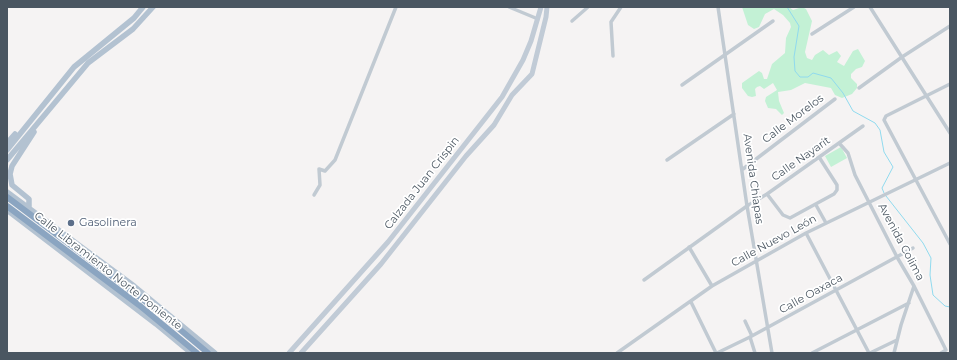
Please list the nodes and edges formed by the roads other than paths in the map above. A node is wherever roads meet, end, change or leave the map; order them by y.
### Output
1 (143, 7) edge
2 (153, 7) edge
3 (396, 7) edge
4 (509, 7) edge
5 (541, 7) edge
6 (546, 7) edge
7 (588, 7) edge
8 (621, 7) edge
9 (718, 7) edge
10 (854, 7) edge
11 (870, 7) edge
12 (538, 19) junction
13 (773, 21) dead end
14 (572, 22) dead end
15 (950, 26) edge
16 (812, 34) dead end
17 (725, 54) junction
18 (613, 56) dead end
19 (902, 57) junction
20 (524, 60) junction
21 (519, 68) junction
22 (535, 68) junction
23 (530, 75) junction
24 (950, 84) edge
25 (682, 85) dead end
26 (859, 88) dead end
27 (926, 95) junction
28 (835, 99) dead end
29 (734, 114) junction
30 (34, 116) junction
31 (38, 121) junction
32 (863, 126) dead end
33 (950, 133) edge
34 (7, 143) edge
35 (839, 143) junction
36 (7, 150) edge
37 (819, 157) junction
38 (7, 160) edge
39 (667, 160) dead end
40 (950, 162) edge
41 (742, 169) junction
42 (915, 179) junction
43 (7, 192) edge
44 (766, 194) junction
45 (314, 195) dead end
46 (7, 197) edge
47 (870, 201) junction
48 (816, 205) junction
49 (7, 206) edge
50 (747, 206) junction
51 (29, 208) junction
52 (7, 210) edge
53 (7, 214) edge
54 (16, 217) junction
55 (826, 223) junction
56 (806, 233) junction
57 (950, 244) edge
58 (689, 246) junction
59 (913, 248) dead end
60 (897, 257) junction
61 (757, 261) junction
62 (644, 280) dead end
63 (712, 286) junction
64 (914, 286) junction
65 (837, 290) junction
66 (691, 302) junction
67 (909, 303) junction
68 (745, 321) dead end
69 (768, 327) junction
70 (858, 330) junction
71 (751, 337) junction
72 (897, 340) junction
73 (191, 353) edge
74 (197, 353) edge
75 (208, 353) edge
76 (215, 353) edge
77 (289, 353) edge
78 (301, 353) edge
79 (617, 353) edge
80 (716, 353) edge
81 (755, 353) edge
82 (772, 353) edge
83 (812, 353) edge
84 (870, 353) edge
85 (894, 353) edge
86 (941, 353) edge

1 - 30 main road
2 - 31 main road
3 - 45 street
4 - 12 street
5 - 12 main road, Calzada Juan Crispin
6 - 22 main road, Calzada Juan Crispin
7 - 14 street
8 - 18 street
9 - 17 street, Avenida Chiapas
10 - 16 street
11 - 19 street
12 - 20 main road, Calzada Juan Crispin
13 - 17 street
15 - 19 street
17 - 25 street
17 - 29 street, Avenida Chiapas
19 - 26 street
19 - 27 street
20 - 21 main road, Calzada Juan Crispin
20 - 22 main road
21 - 23 main road
21 - 77 main road, Calzada Juan Crispin
22 - 23 main road, Calzada Juan Crispin
23 - 78 main road, Calzada Juan Crispin
24 - 27 street
27 - 33 street
27 - 42 street
28 - 41 street, Calle Morelos
29 - 39 street
29 - 41 street, Avenida Chiapas
30 - 34 main road
30 - 36 main road
31 - 38 main road
31 - 51 main road
32 - 35 street, Calle Nayarit
35 - 37 street, Calle Nayarit
35 - 47 street, Avenida Colima
37 - 44 street, Calle Nayarit
37 - 48 street
40 - 42 street, Calle Nuevo León
41 - 50 street, Avenida Chiapas
42 - 47 street, Calle Nuevo León
42 - 57 street
43 - 51 main road, Calle Libramiento Norte Poniente
44 - 48 street
44 - 50 street, Calle Nayarit
46 - 75 highway, Calle Libramiento Norte Poniente
47 - 55 street, Calle Nuevo León
47 - 60 street, Avenida Colima
48 - 55 street
49 - 74 highway, Calle Libramiento Norte Poniente
50 - 58 street, Calle Nayarit
50 - 61 street, Avenida Chiapas
51 - 76 main road, Calle Libramiento Norte Poniente
52 - 54 main road, Calle Libramiento Norte Poniente
53 - 54 main road
54 - 73 main road, Calle Libramiento Norte Poniente
55 - 56 street, Calle Nuevo León
56 - 61 street, Calle Nuevo León
56 - 65 street
58 - 62 street, Calle Nayarit
58 - 63 street
59 - 60 street, Calle Oaxaca
60 - 64 street, Avenida Colima
60 - 65 street, Calle Oaxaca
61 - 63 street, Calle Nuevo León
61 - 69 street, Avenida Chiapas
63 - 66 street, Calle Nuevo León
64 - 67 street
64 - 86 street, Avenida Colima
65 - 69 street, Calle Oaxaca
65 - 70 street
66 - 79 street, Calle Nuevo León
66 - 80 street
67 - 70 street
67 - 72 street
68 - 71 street
69 - 71 street, Calle Oaxaca
69 - 82 street, Avenida Chiapas
70 - 83 street
70 - 84 street
71 - 80 street, Calle Oaxaca
71 - 81 street
72 - 84 street
72 - 85 street

